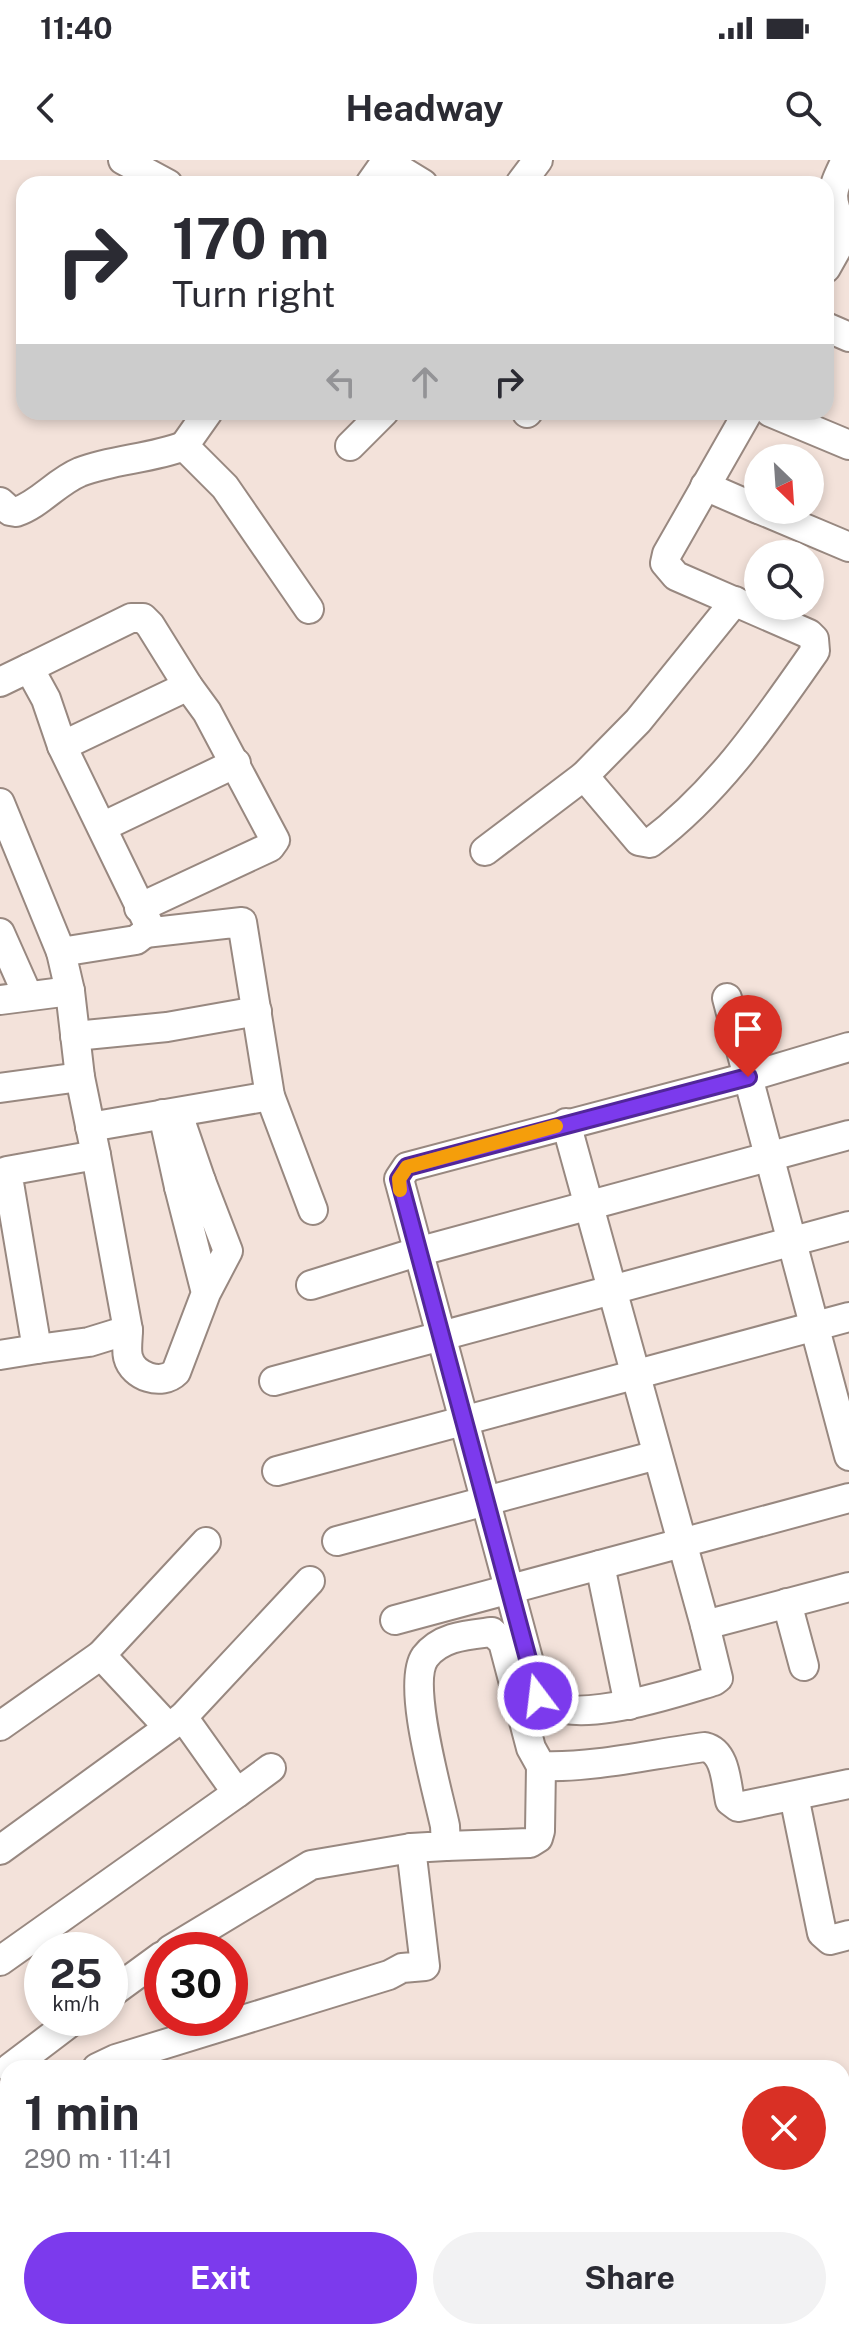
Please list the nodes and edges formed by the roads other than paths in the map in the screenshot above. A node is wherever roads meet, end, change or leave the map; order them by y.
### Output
1 (123, 160) edge
2 (846, 160) edge
3 (382, 166) edge
4 (153, 176) edge
5 (405, 176) edge
6 (834, 185) edge
7 (834, 208) edge
8 (847, 235) edge
9 (834, 255) edge
10 (202, 420) edge
11 (376, 420) edge
12 (743, 420) edge
13 (789, 420) edge
14 (849, 445) edge
15 (184, 446) junction
16 (350, 446) dead end
17 (705, 486) junction
18 (0, 502) edge
19 (744, 503) edge
20 (795, 524) edge
21 (849, 547) edge
22 (735, 601) junction
23 (309, 609) dead end
24 (29, 668) junction
25 (0, 682) edge
26 (188, 686) junction
27 (62, 746) junction
28 (236, 763) junction
29 (584, 776) junction
30 (0, 803) edge
31 (102, 827) junction
32 (485, 851) dead end
33 (142, 920) junction
34 (4, 951) edge
35 (61, 952) junction
36 (70, 991) junction
37 (14, 998) edge
38 (727, 998) dead end
39 (257, 1011) junction
40 (75, 1036) junction
41 (849, 1047) edge
42 (80, 1077) junction
43 (748, 1077) junction
44 (0, 1088) edge
45 (270, 1096) junction
46 (170, 1113) junction
47 (566, 1123) junction
48 (90, 1127) junction
49 (849, 1135) edge
50 (96, 1155) junction
51 (769, 1157) junction
52 (3, 1172) edge
53 (589, 1205) junction
54 (313, 1210) dead end
55 (849, 1226) edge
56 (792, 1242) junction
57 (417, 1252) junction
58 (11, 1265) edge
59 (311, 1285) dead end
60 (613, 1290) junction
61 (849, 1317) edge
62 (815, 1327) junction
63 (128, 1330) junction
64 (440, 1337) junction
65 (18, 1352) edge
66 (636, 1375) junction
67 (0, 1379) edge
68 (274, 1381) dead end
69 (843, 1410) edge
70 (464, 1421) junction
71 (657, 1455) junction
72 (849, 1456) edge
73 (277, 1471) dead end
74 (849, 1498) edge
75 (485, 1501) junction
76 (337, 1541) dead end
77 (206, 1542) dead end
78 (681, 1543) junction
79 (600, 1565) junction
80 (310, 1581) dead end
81 (849, 1587) edge
82 (508, 1589) junction
83 (787, 1603) junction
84 (395, 1620) dead end
85 (705, 1625) junction
86 (101, 1655) junction
87 (804, 1666) dead end
88 (629, 1705) junction
89 (175, 1722) junction
90 (0, 1726) edge
91 (541, 1766) junction
92 (271, 1768) dead end
93 (849, 1784) edge
94 (237, 1793) junction
95 (794, 1796) junction
96 (446, 1846) junction
97 (411, 1848) junction
98 (0, 1850) edge
99 (200, 1932) edge
100 (849, 1935) edge
101 (0, 1961) edge
102 (52, 2036) edge
103 (20, 2060) edge
104 (114, 2060) edge

1 - 4 street
2 - 6 street
3 - 5 street
7 - 8 street
8 - 9 street
10 - 15 street
11 - 16 street
12 - 17 street
13 - 14 street
15 - 18 street
15 - 23 street
17 - 19 street
17 - 22 street
20 - 21 street
22 - 29 street
22 - 29 street
24 - 25 street
24 - 26 street
24 - 27 street
26 - 27 street
26 - 28 street
27 - 31 street
28 - 31 street
28 - 33 street
29 - 32 street
30 - 35 street
31 - 33 street
33 - 35 street
33 - 39 street
34 - 37 street
35 - 36 street
36 - 37 street
36 - 40 street
38 - 43 street
39 - 40 street
39 - 45 street
40 - 42 street
41 - 43 street
42 - 44 street
42 - 48 street
43 - 47 street
43 - 51 street
45 - 46 street
45 - 54 street
46 - 48 street
46 - 63 street
47 - 53 street
47 - 57 street
48 - 50 street
49 - 51 street
50 - 52 street
50 - 63 street
51 - 53 street
51 - 56 street
52 - 58 street
53 - 57 street
53 - 60 street
55 - 56 street
56 - 60 street
56 - 62 street
57 - 59 street
57 - 64 street
58 - 65 street
60 - 64 street
60 - 66 street
61 - 62 street
62 - 66 street
62 - 69 street
63 - 65 street
64 - 68 street
64 - 70 street
65 - 67 street
66 - 70 street
66 - 71 street
69 - 72 street
70 - 73 street
70 - 75 street
71 - 75 street
71 - 78 street
74 - 78 street
75 - 76 street
75 - 82 street
77 - 86 street
78 - 79 street
78 - 85 street
79 - 82 street
79 - 88 street
80 - 89 street
81 - 83 street
82 - 84 street
82 - 88 street
83 - 85 street
83 - 87 street
85 - 88 street
86 - 89 street
86 - 90 street
89 - 94 street
89 - 98 street
91 - 95 street
91 - 96 street
91 - 96 street
92 - 94 street
93 - 95 street
94 - 101 street
95 - 100 street
96 - 97 street
97 - 99 street
97 - 104 street
102 - 103 street

